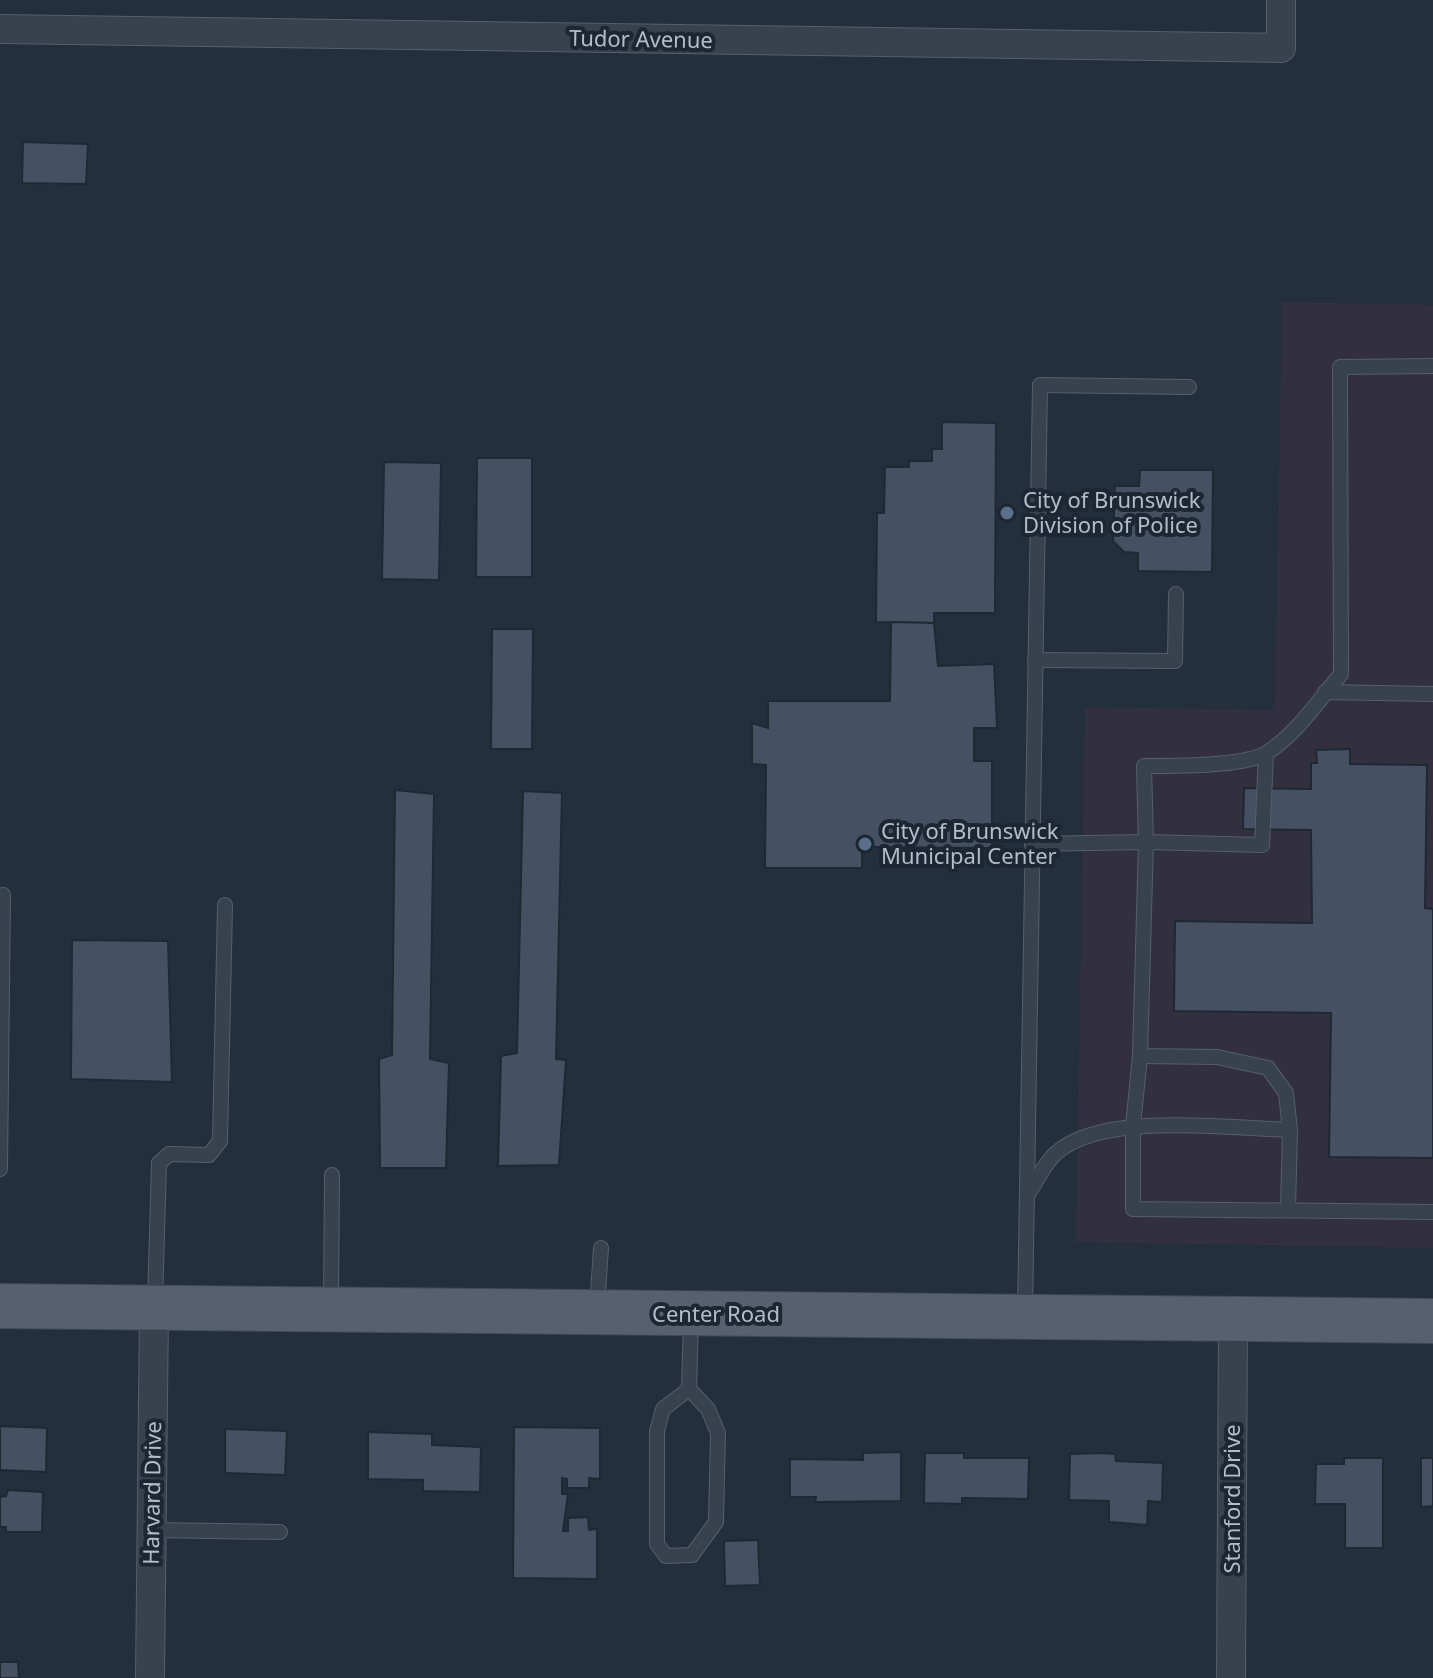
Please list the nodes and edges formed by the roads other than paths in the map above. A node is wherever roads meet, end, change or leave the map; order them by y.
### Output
1 (1281, 0) edge
2 (0, 29) edge
3 (1433, 366) edge
4 (1189, 387) dead end
5 (1176, 594) dead end
6 (1035, 660) junction
7 (1325, 692) junction
8 (1433, 694) edge
9 (1266, 754) junction
10 (1146, 842) junction
11 (1032, 844) junction
12 (3, 895) dead end
13 (225, 905) dead end
14 (1140, 1056) junction
15 (1133, 1126) junction
16 (1290, 1130) junction
17 (0, 1169) edge
18 (332, 1175) dead end
19 (1027, 1196) junction
20 (1288, 1209) junction
21 (1433, 1212) edge
22 (601, 1248) dead end
23 (0, 1306) edge
24 (154, 1308) junction
25 (331, 1310) junction
26 (597, 1313) junction
27 (691, 1314) junction
28 (1025, 1317) junction
29 (1233, 1319) junction
30 (1433, 1321) edge
31 (689, 1389) junction
32 (152, 1530) junction
33 (280, 1532) dead end
34 (150, 1678) edge
35 (1231, 1678) edge

1 - 2 street, Tudor Avenue
3 - 7 lane
4 - 6 lane
5 - 6 lane
6 - 11 lane
7 - 8 lane
7 - 9 lane
9 - 10 lane
9 - 10 lane
10 - 11 lane
10 - 14 lane
11 - 19 lane
12 - 17 lane
13 - 24 lane
14 - 15 lane
14 - 16 lane
15 - 16 lane
15 - 19 lane
15 - 20 lane
16 - 20 lane
18 - 25 lane
19 - 28 lane
20 - 21 lane
22 - 26 lane
23 - 24 main road, Center Road
24 - 25 main road, Center Road
24 - 32 street, Harvard Drive
25 - 26 main road, Center Road
26 - 27 main road, Center Road
27 - 28 main road, Center Road
27 - 31 lane
28 - 29 main road, Center Road
29 - 30 main road, Center Road
29 - 35 street, Stanford Drive
31 - 31 lane
32 - 33 lane
32 - 34 street, Harvard Drive

